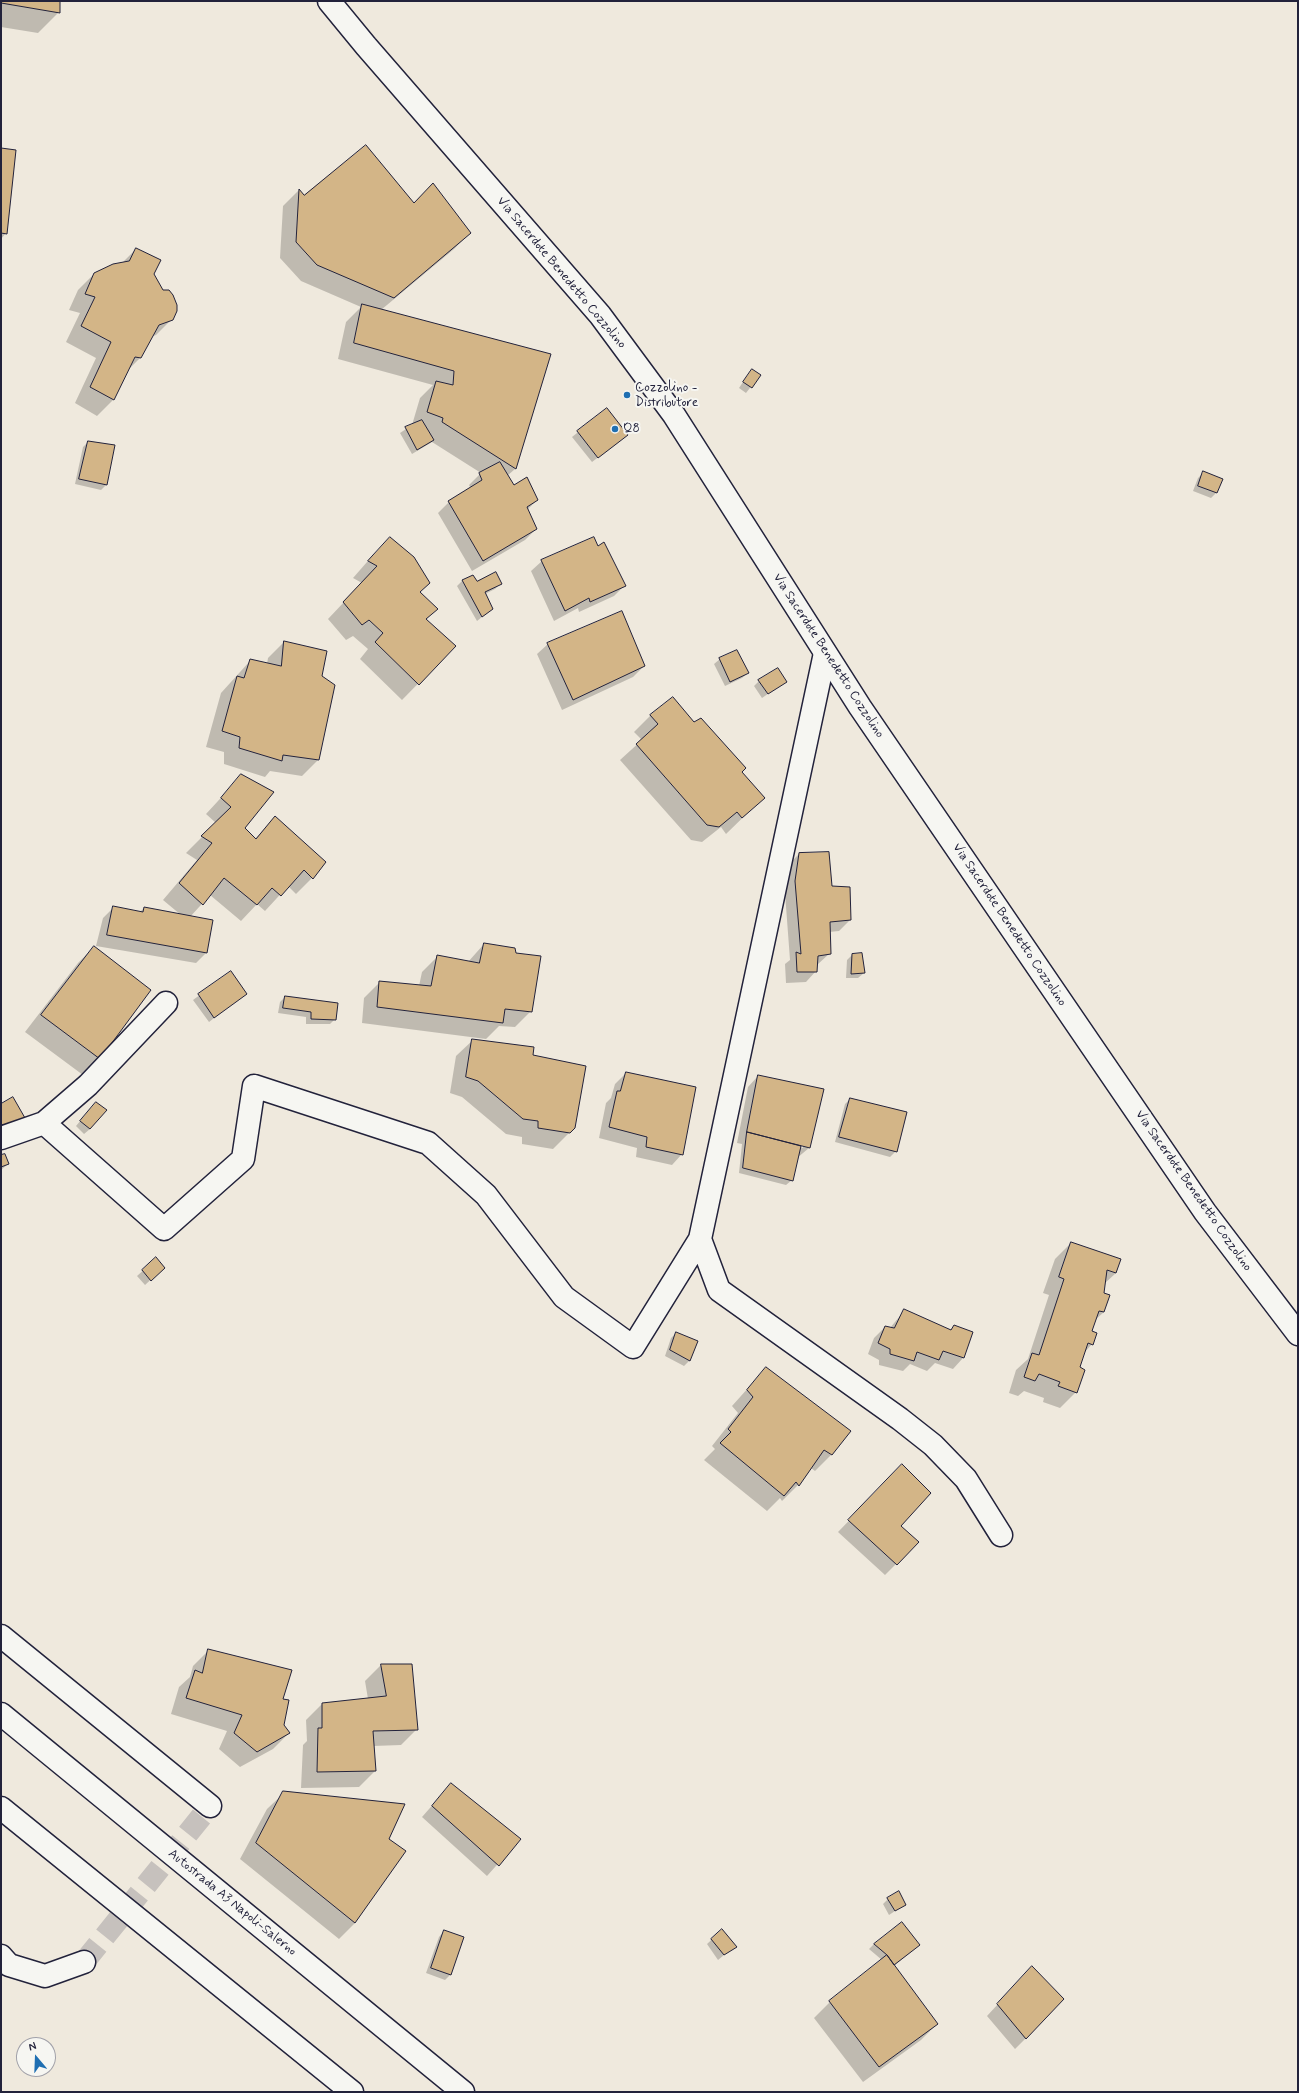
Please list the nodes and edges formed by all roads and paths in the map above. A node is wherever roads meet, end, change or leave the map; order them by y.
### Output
1 (328, 1) edge
2 (825, 653) junction
3 (166, 1003) dead end
4 (44, 1123) junction
5 (1, 1138) edge
6 (700, 1240) junction
7 (1298, 1334) edge
8 (1001, 1535) dead end
9 (1, 1636) edge
10 (1, 1714) edge
11 (210, 1806) dead end
12 (1, 1808) edge
13 (1, 1956) edge
14 (84, 1962) tunnel mouth
15 (352, 2092) edge
16 (463, 2092) edge

1 - 2 main road, Via Sacerdote Benedetto Cozzolino
2 - 6 main road
2 - 7 main road, Via Sacerdote Benedetto Cozzolino
3 - 4 main road
4 - 5 main road
4 - 6 main road
6 - 8 main road
9 - 11 main road
10 - 16 main road, Autostrada A3 Napoli-Salerno
12 - 15 main road
13 - 14 main road

